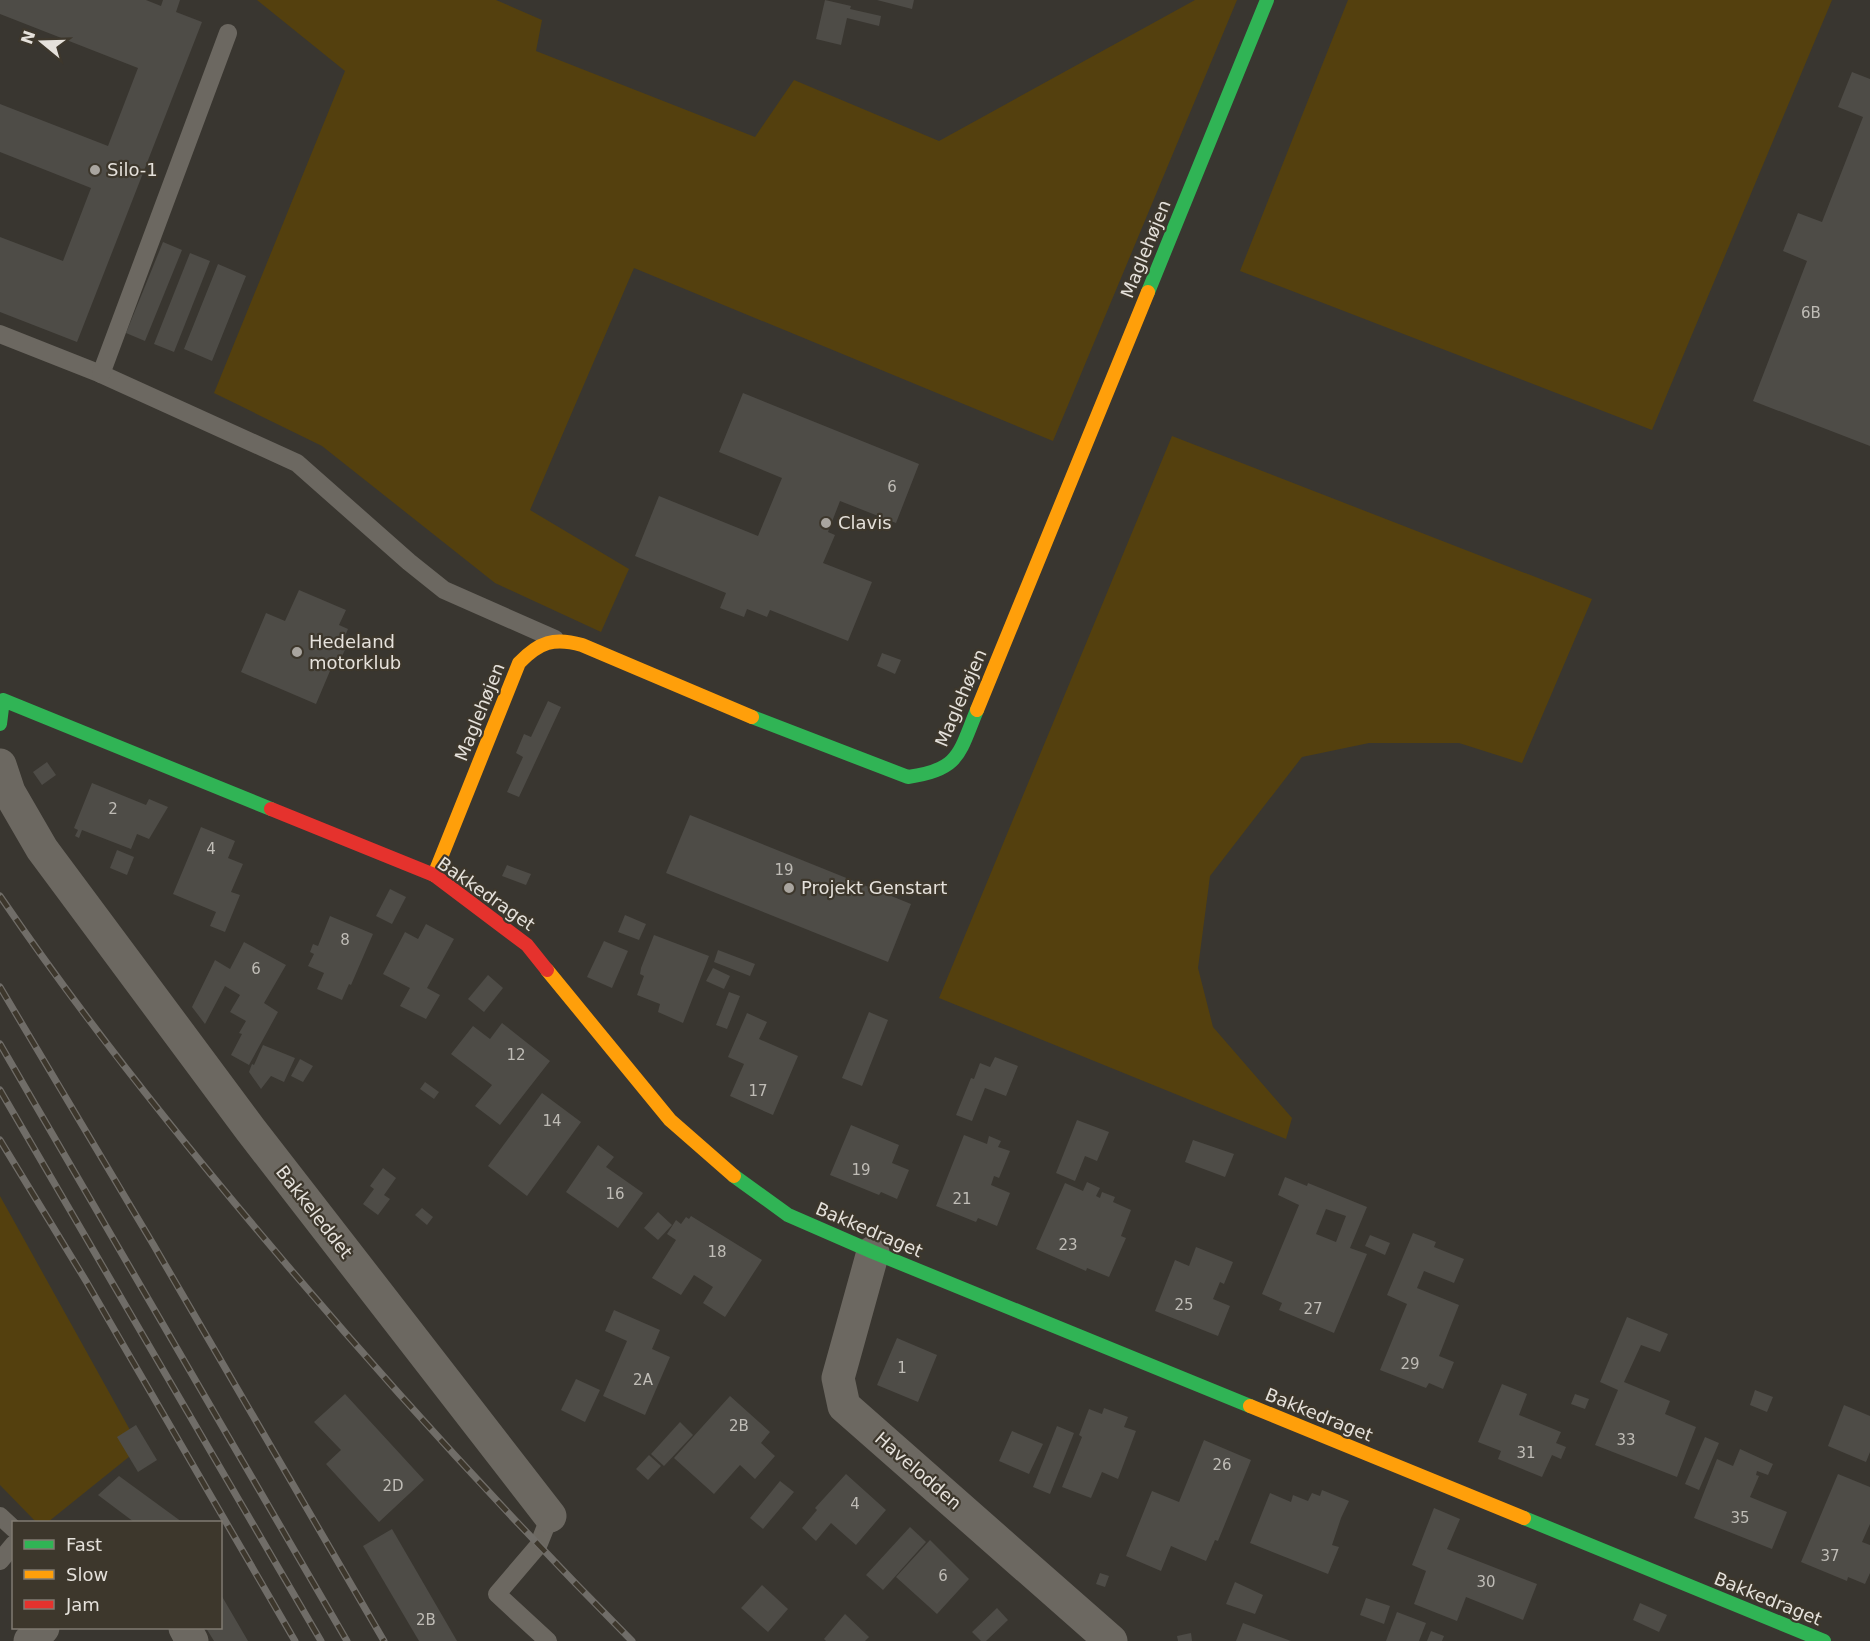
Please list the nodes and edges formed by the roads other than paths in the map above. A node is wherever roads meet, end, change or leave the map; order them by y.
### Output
1 (1266, 0) edge
2 (228, 33) dead end
3 (0, 334) edge
4 (101, 374) junction
5 (556, 640) junction
6 (0, 724) edge
7 (0, 765) edge
8 (434, 875) junction
9 (873, 1252) junction
10 (0, 1516) edge
11 (550, 1516) joint
12 (12, 1527) edge
13 (12, 1546) edge
14 (0, 1560) edge
15 (42, 1629) edge
16 (30, 1641) edge
17 (548, 1641) edge
18 (1111, 1641) edge
19 (1824, 1641) edge

1 - 5 street, Maglehøjen
2 - 4 lane
3 - 4 lane
4 - 5 lane
5 - 8 street, Maglehøjen
6 - 8 street, Bakkedraget
7 - 11 street, Bakkeleddet
8 - 9 street, Bakkedraget
9 - 18 street, Havelodden
9 - 19 street, Bakkedraget
10 - 12 lane
11 - 17 lane, Bakkeleddet
13 - 14 lane
15 - 16 street

